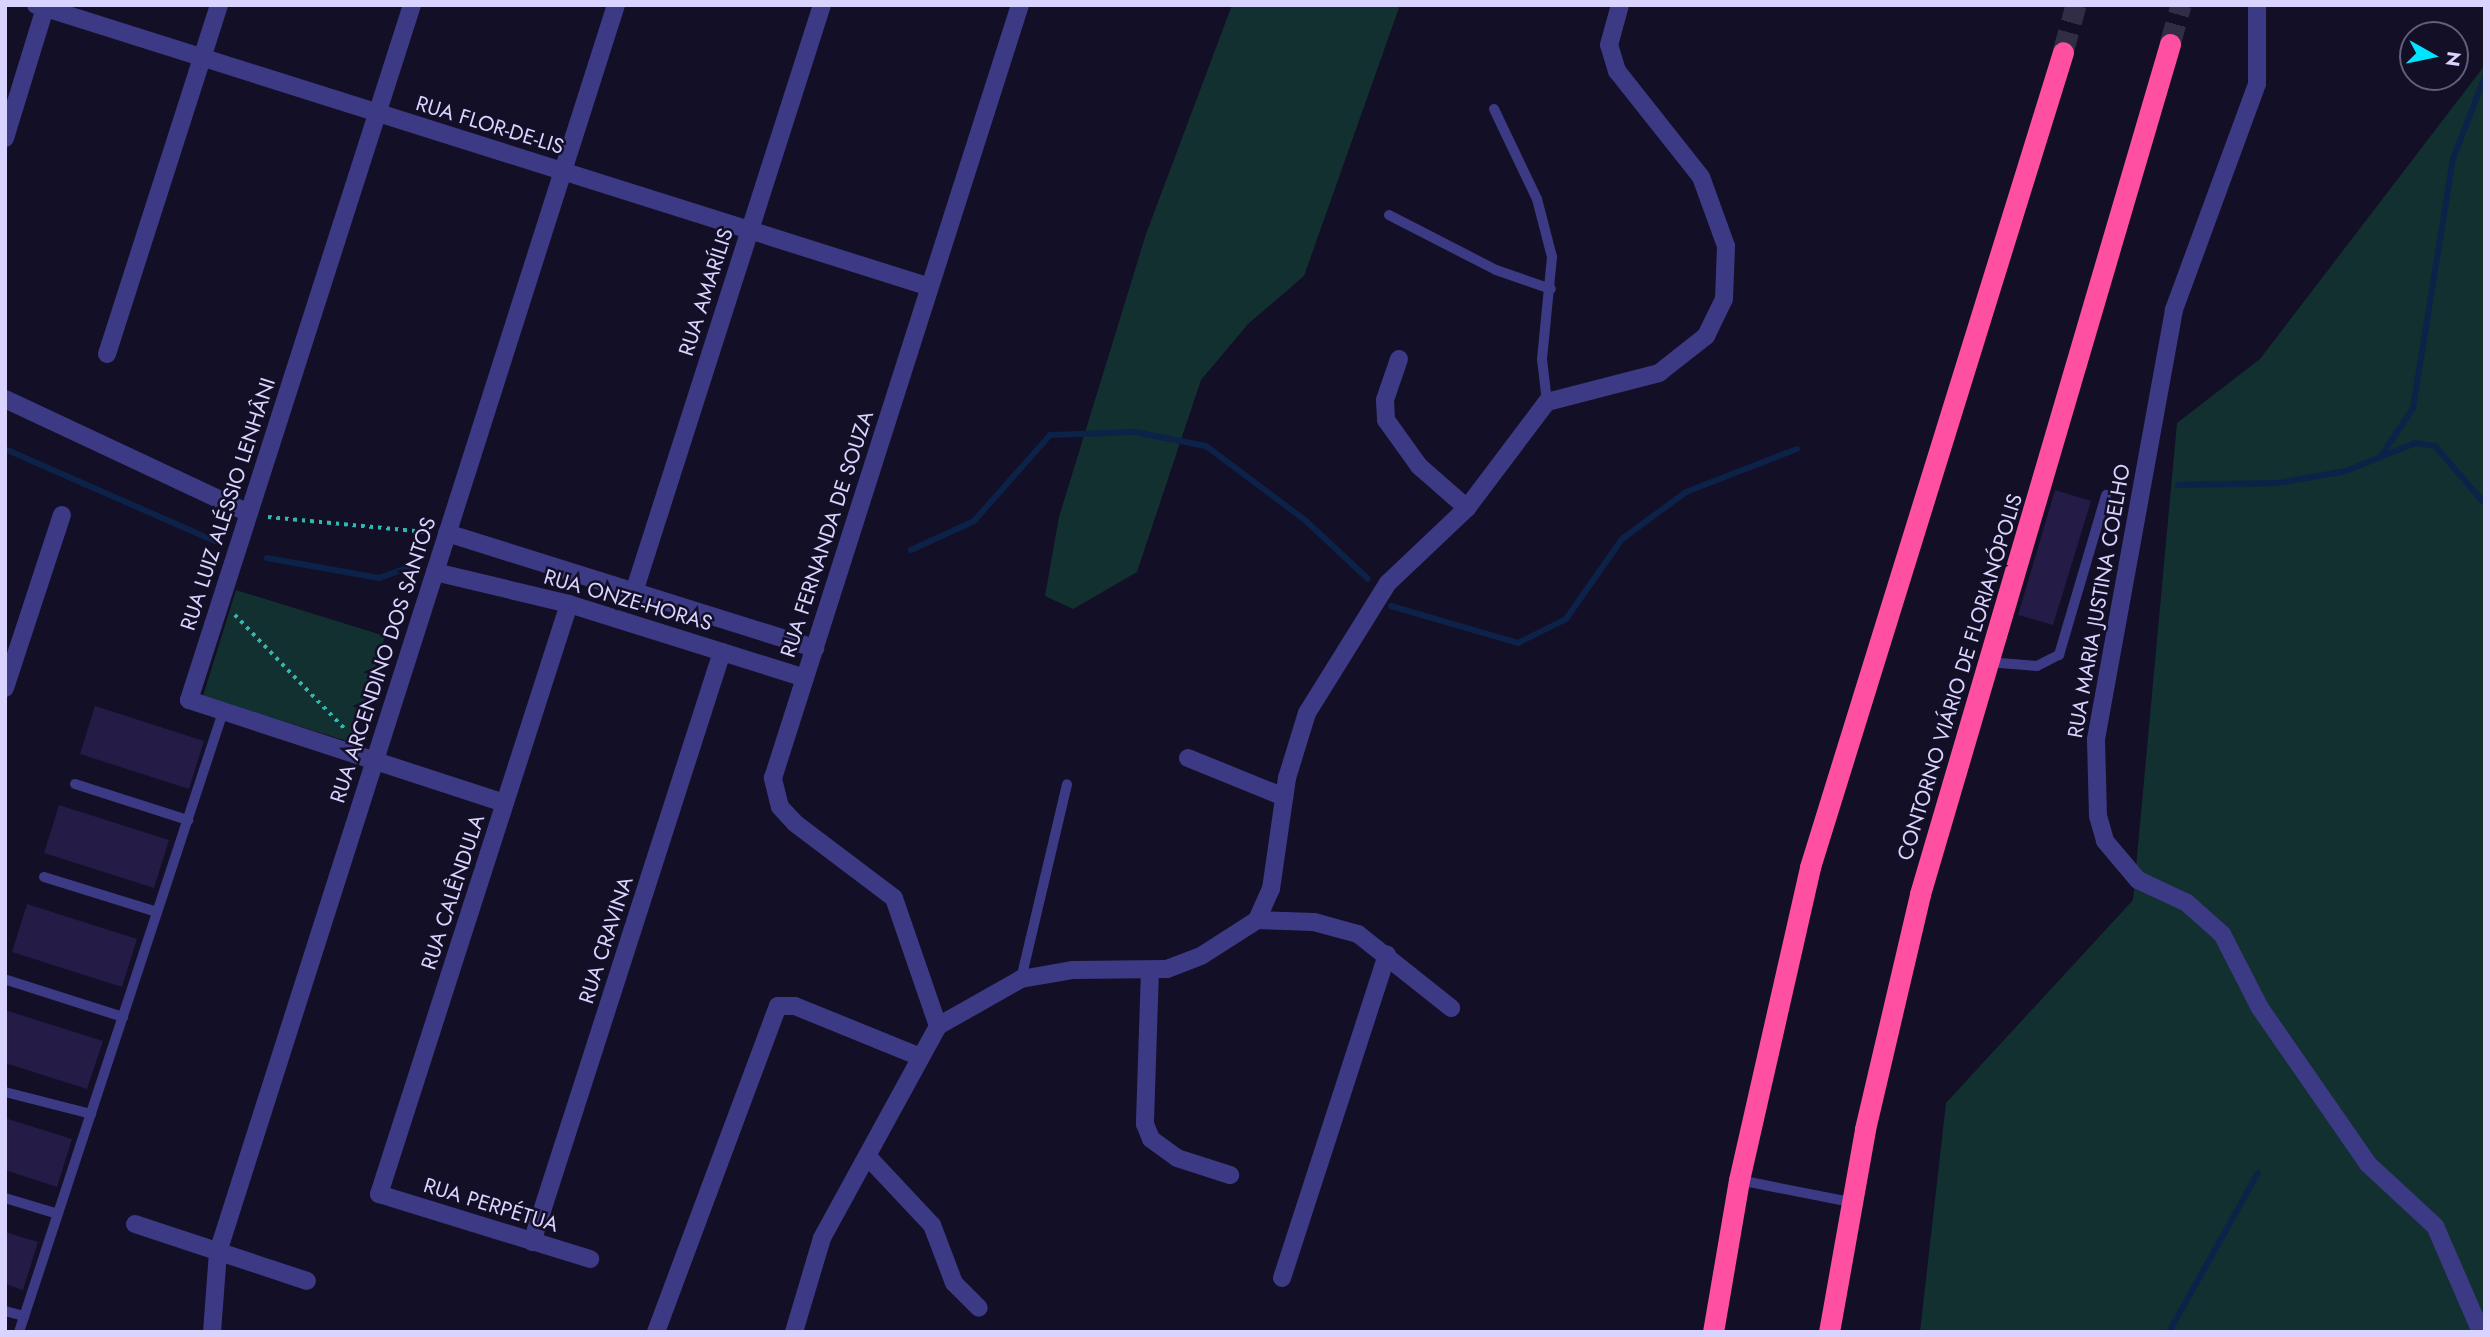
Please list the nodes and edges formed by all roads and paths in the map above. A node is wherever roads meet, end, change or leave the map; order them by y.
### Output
1 (219, 5) edge
2 (412, 5) edge
3 (616, 5) edge
4 (822, 5) edge
5 (1020, 5) edge
6 (1620, 5) edge
7 (2257, 5) edge
8 (42, 6) edge
9 (2170, 44) tunnel mouth
10 (2063, 52) tunnel mouth
11 (202, 58) junction
12 (1494, 109) dead end
13 (377, 113) junction
14 (5, 138) edge
15 (563, 172) junction
16 (1389, 215) dead end
17 (750, 230) junction
18 (930, 287) junction
19 (1551, 289) junction
20 (107, 354) dead end
21 (1399, 359) dead end
22 (5, 399) edge
23 (1547, 402) junction
24 (2106, 495) dead end
25 (1466, 508) junction
26 (248, 513) junction
27 (62, 515) dead end
28 (447, 533) junction
29 (435, 572) junction
30 (634, 592) junction
31 (221, 601) junction
32 (569, 604) junction
33 (815, 648) junction
34 (722, 652) junction
35 (1987, 662) junction
36 (805, 677) junction
37 (5, 688) edge
38 (223, 712) junction
39 (1188, 758) dead end
40 (374, 760) junction
41 (75, 784) dead end
42 (1067, 784) dead end
43 (1284, 797) junction
44 (505, 803) junction
45 (188, 820) junction
46 (44, 877) dead end
47 (158, 912) junction
48 (1257, 920) junction
49 (1387, 955) junction
50 (1150, 970) junction
51 (1021, 979) junction
52 (7, 980) dead end
53 (1451, 1008) dead end
54 (123, 1017) junction
55 (938, 1026) junction
56 (918, 1056) junction
57 (5, 1092) edge
58 (91, 1114) junction
59 (869, 1158) junction
60 (1230, 1175) dead end
61 (1739, 1180) junction
62 (379, 1194) joint
63 (5, 1198) edge
64 (1850, 1202) junction
65 (58, 1214) junction
66 (135, 1224) dead end
67 (532, 1242) junction
68 (218, 1252) junction
69 (590, 1259) dead end
70 (1282, 1278) dead end
71 (307, 1281) dead end
72 (979, 1308) dead end
73 (5, 1311) edge
74 (24, 1316) junction
75 (19, 1332) edge
76 (212, 1332) edge
77 (656, 1332) edge
78 (794, 1332) edge
79 (1713, 1332) edge
80 (1829, 1332) edge
81 (2481, 1332) edge

1 - 11 street
2 - 13 street, RUA LUIZ ALÉSSIO LENHÂNI
3 - 15 street, RUA ARCENDINO DOS SANTOS
4 - 17 street, RUA AMARÍLIS
5 - 18 street, RUA FERNANDA DE SOUZA
6 - 23 street
7 - 81 street, RUA MARIA JUSTINA COELHO
8 - 11 street, RUA FLOR-DE-LIS
8 - 14 street
9 - 35 highway, CONTORNO VIÁRIO DE FLORIANÓPOLIS
10 - 61 highway
11 - 13 street, RUA FLOR-DE-LIS
11 - 20 street
12 - 19 lane
13 - 15 street, RUA FLOR-DE-LIS
13 - 26 street, RUA LUIZ ALÉSSIO LENHÂNI
15 - 17 street, RUA FLOR-DE-LIS
15 - 28 street, RUA ARCENDINO DOS SANTOS
16 - 19 lane
17 - 18 street, RUA FLOR-DE-LIS
17 - 30 street, RUA AMARÍLIS
18 - 33 street, RUA FERNANDA DE SOUZA
19 - 23 lane
21 - 25 street
22 - 26 street
23 - 25 street
24 - 35 lane
25 - 43 street
26 - 28 path
26 - 31 street, RUA LUIZ ALÉSSIO LENHÂNI
27 - 37 street
28 - 29 street, RUA ARCENDINO DOS SANTOS
28 - 30 street, RUA ONZE-HORAS
29 - 32 street, RUA ONZE-HORAS
29 - 40 street, RUA ARCENDINO DOS SANTOS
30 - 33 street, RUA ONZE-HORAS
31 - 38 street, RUA LUIZ ALÉSSIO LENHÂNI
31 - 40 path
32 - 34 street, RUA ONZE-HORAS
32 - 44 street, RUA CALÊNDULA
33 - 36 street, RUA FERNANDA DE SOUZA
34 - 36 street, RUA ONZE-HORAS
34 - 67 street, RUA CRAVINA
35 - 64 highway, CONTORNO VIÁRIO DE FLORIANÓPOLIS
36 - 55 street, RUA FERNANDA DE SOUZA
38 - 40 street, RUA LUIZ ALÉSSIO LENHÂNI
38 - 45 lane
39 - 43 street
40 - 44 street, RUA LUIZ ALÉSSIO LENHÂNI
40 - 68 street, RUA ARCENDINO DOS SANTOS
41 - 45 lane
42 - 51 lane
43 - 48 street
44 - 62 street, RUA CALÊNDULA
45 - 47 lane
46 - 47 lane
47 - 54 lane
48 - 49 street
48 - 50 street
49 - 53 street
49 - 70 street
50 - 51 street
50 - 60 street
51 - 55 street
52 - 54 lane
54 - 58 lane
55 - 56 street
56 - 59 street
56 - 77 street
57 - 58 lane
58 - 65 lane
59 - 72 street
59 - 78 street
61 - 64 lane
61 - 79 highway
62 - 67 street, RUA PERPÉTUA
63 - 65 lane
64 - 80 highway, CONTORNO VIÁRIO DE FLORIANÓPOLIS
65 - 74 lane
66 - 68 street
67 - 69 street, RUA PERPÉTUA
68 - 71 street
68 - 76 street, RUA ARCENDINO DOS SANTOS
73 - 74 lane
74 - 75 lane

